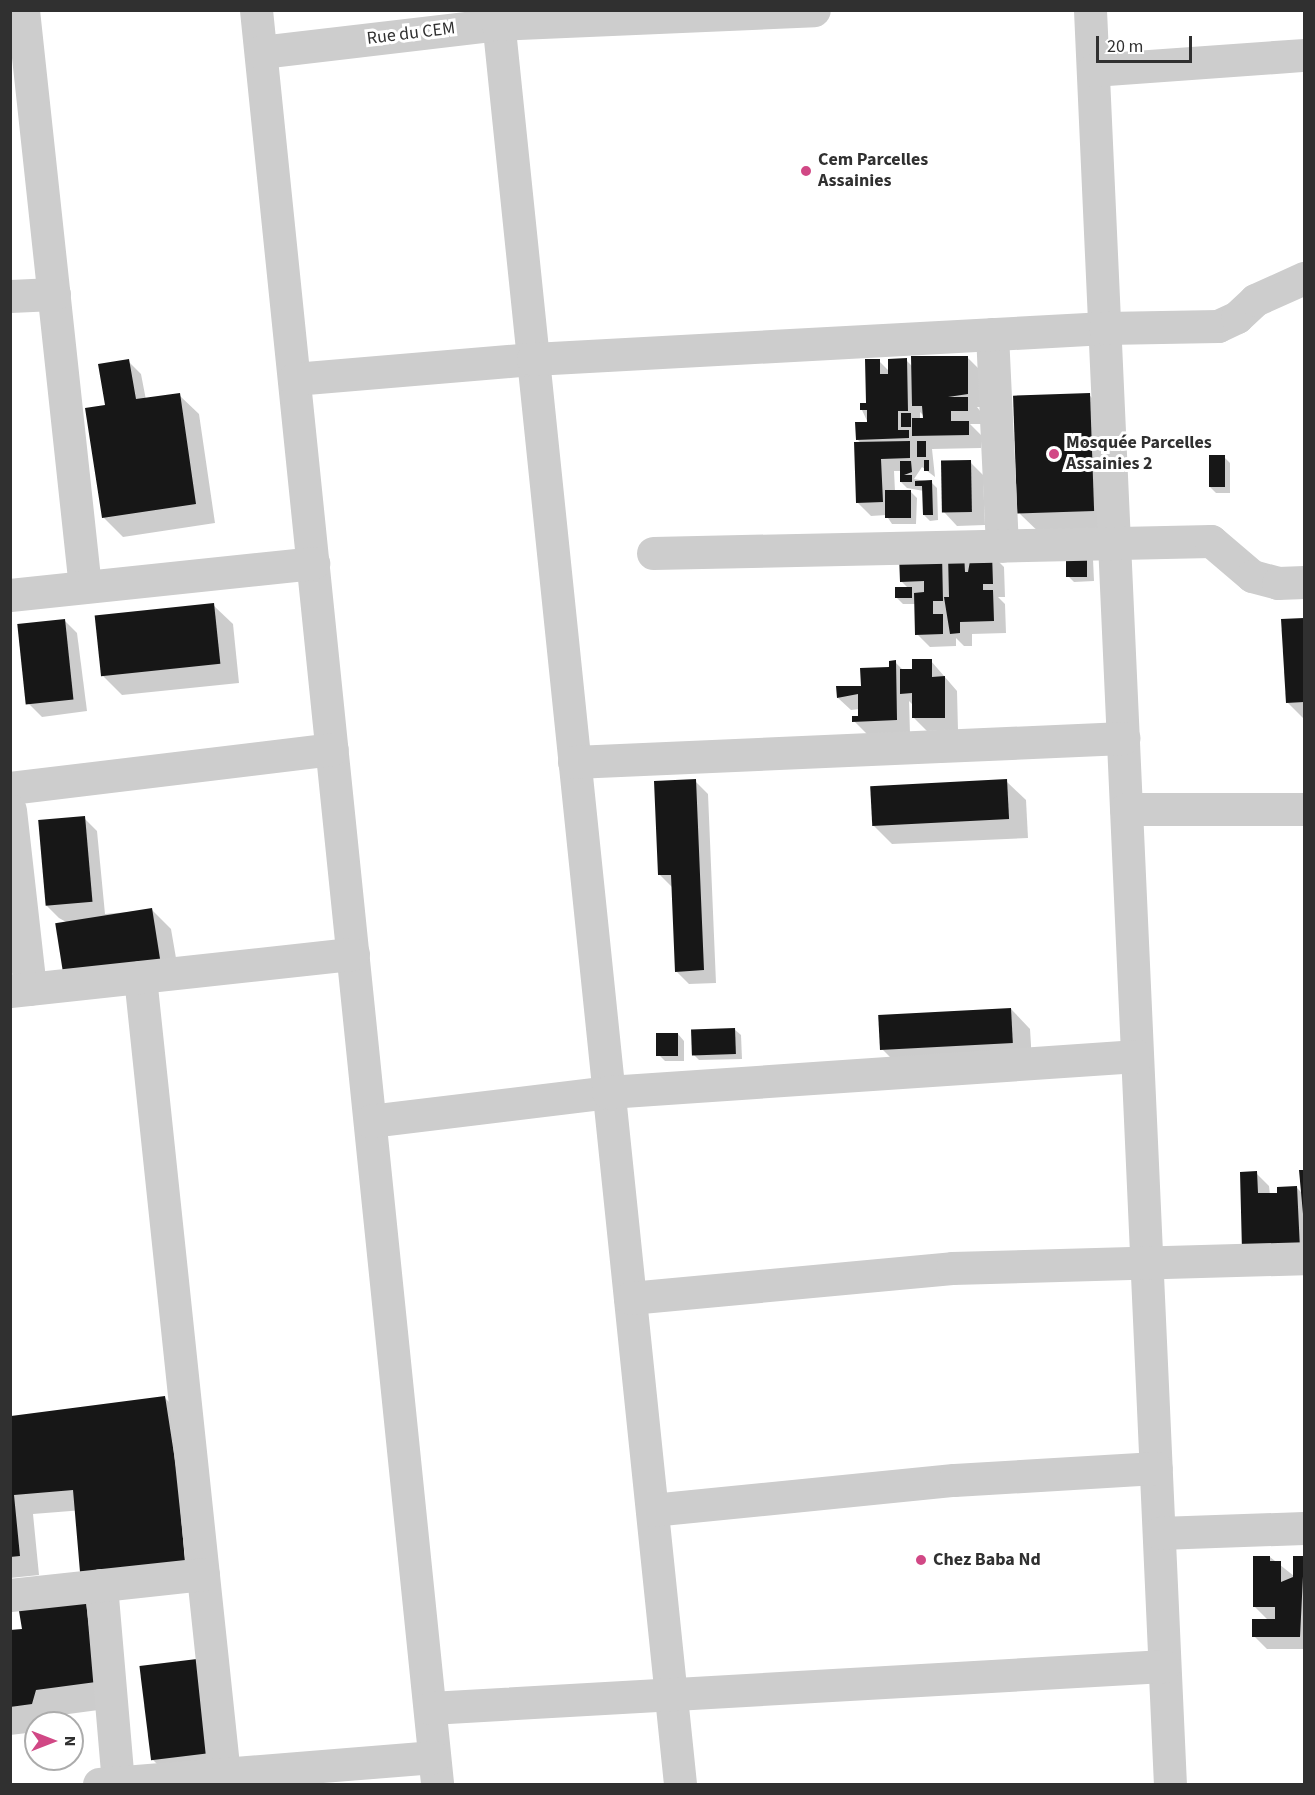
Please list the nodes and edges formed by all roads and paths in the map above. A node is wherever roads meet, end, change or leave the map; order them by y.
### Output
1 (23, 10) edge
2 (256, 10) edge
3 (814, 10) edge
4 (1090, 10) edge
5 (497, 17) edge
6 (261, 52) junction
7 (1305, 56) edge
8 (1093, 70) junction
9 (22, 99) edge
10 (1305, 278) edge
11 (54, 294) junction
12 (10, 296) edge
13 (1105, 328) junction
14 (993, 334) junction
15 (533, 359) junction
16 (294, 379) junction
17 (1114, 543) junction
18 (1002, 546) junction
19 (653, 553) dead end
20 (313, 563) junction
21 (1305, 582) edge
22 (85, 587) junction
23 (10, 595) edge
24 (1123, 738) junction
25 (332, 748) junction
26 (574, 762) junction
27 (10, 788) edge
28 (1126, 809) junction
29 (1305, 809) edge
30 (10, 810) edge
31 (353, 954) junction
32 (140, 977) junction
33 (20, 990) edge
34 (1137, 1056) junction
35 (609, 1092) junction
36 (370, 1121) junction
37 (1305, 1258) edge
38 (1146, 1262) junction
39 (630, 1298) junction
40 (1156, 1468) junction
41 (652, 1510) junction
42 (1305, 1528) edge
43 (1159, 1533) junction
44 (203, 1574) junction
45 (100, 1585) junction
46 (10, 1595) edge
47 (1164, 1666) junction
48 (671, 1693) junction
49 (430, 1708) junction
50 (436, 1771) edge
51 (225, 1780) edge
52 (112, 1784) edge
53 (680, 1785) edge
54 (1170, 1785) edge

1 - 9 street
2 - 6 street
3 - 5 street, Rue du CEM
4 - 8 street
5 - 6 street, Rue du CEM
5 - 15 street
6 - 16 street
7 - 8 street
8 - 13 street
9 - 11 street
10 - 13 street
11 - 12 street
11 - 22 street
13 - 14 street
13 - 17 street
14 - 15 street
14 - 18 street
15 - 16 street
15 - 26 street
16 - 20 street
17 - 18 street
17 - 21 street
17 - 24 street
18 - 19 street
20 - 22 street
20 - 25 street
22 - 23 street
24 - 26 street
24 - 28 street
25 - 27 street
25 - 31 street
26 - 35 street
28 - 29 street
28 - 34 street
30 - 33 street
31 - 32 street
31 - 36 street
32 - 33 street
32 - 44 street
34 - 35 street
34 - 38 street
35 - 36 street
35 - 39 street
36 - 49 street
37 - 38 street
38 - 39 street
38 - 40 street
39 - 41 street
40 - 41 street
40 - 43 street
41 - 48 street
42 - 43 street
43 - 47 street
44 - 45 street
44 - 51 street
45 - 46 street
45 - 52 street
47 - 48 street
47 - 54 street
48 - 49 street
48 - 53 street
49 - 50 street
50 - 51 street
51 - 52 street

